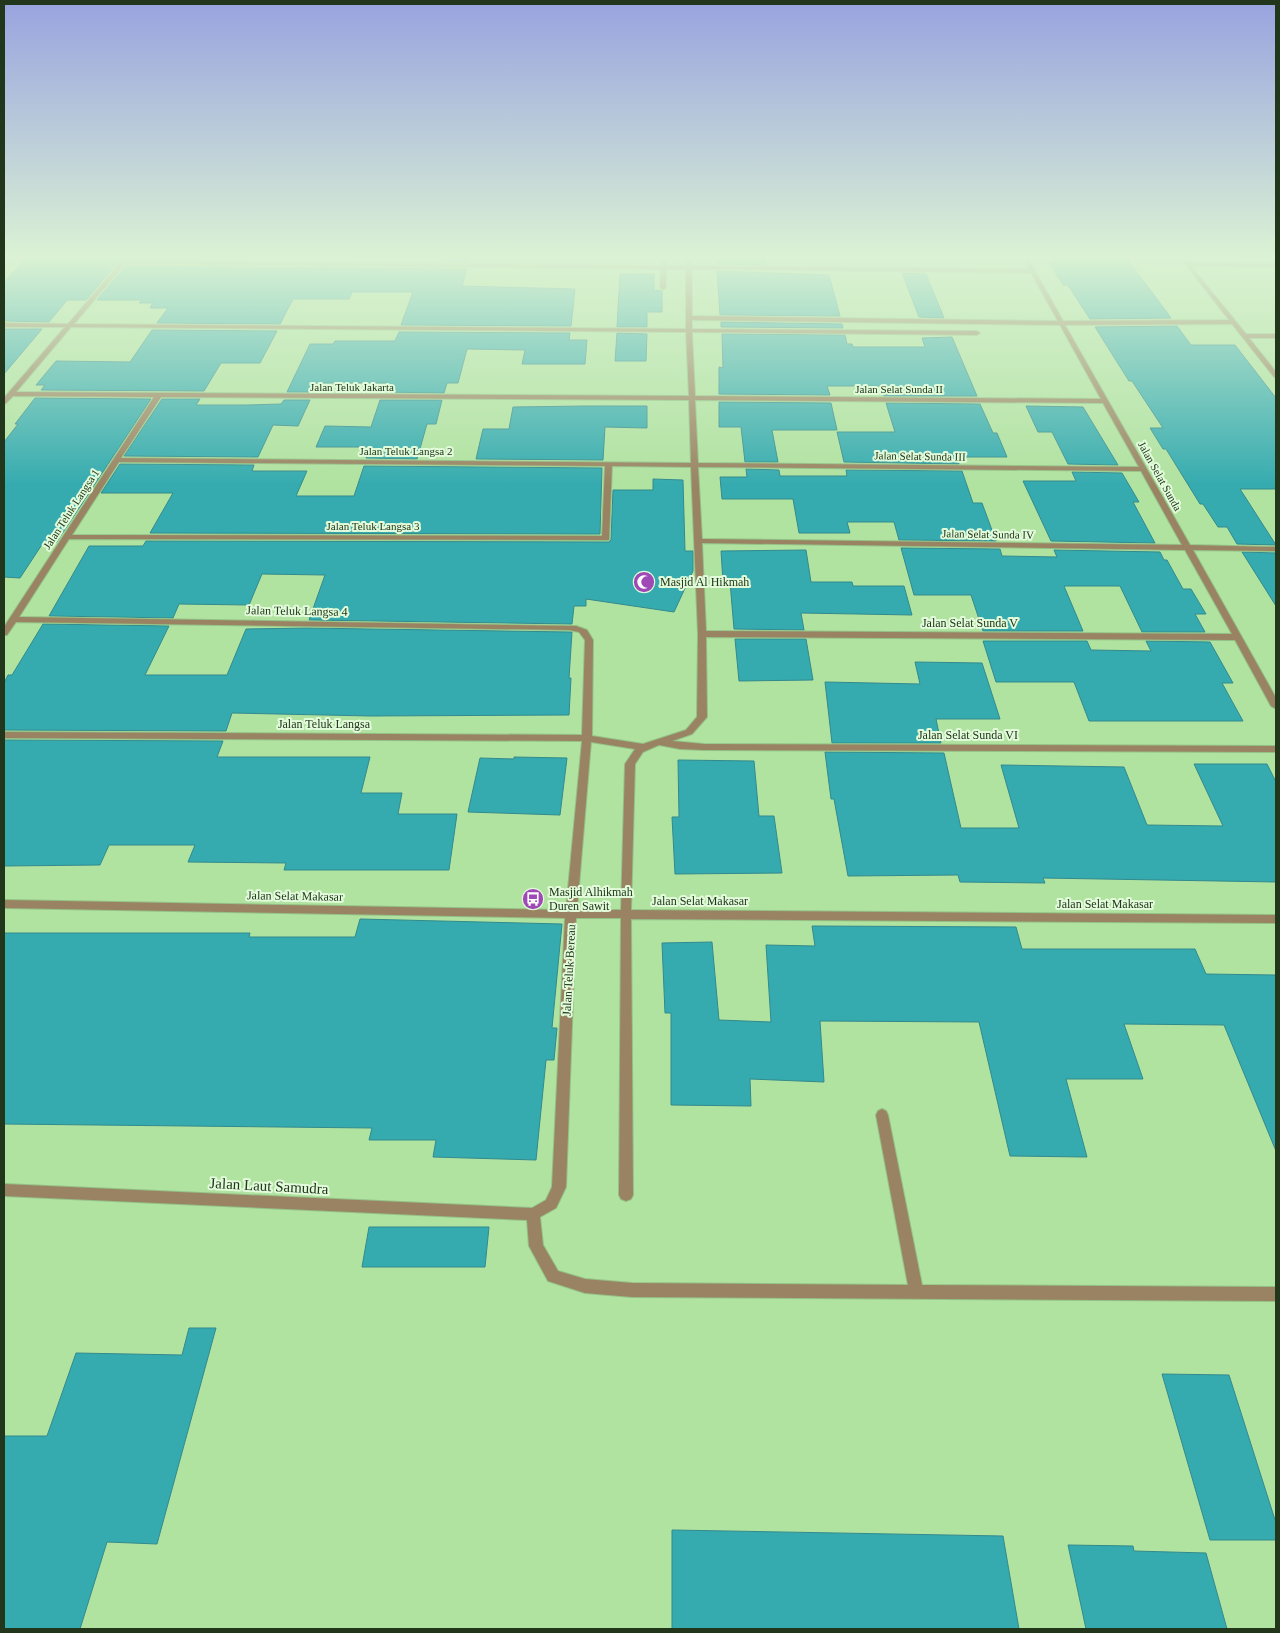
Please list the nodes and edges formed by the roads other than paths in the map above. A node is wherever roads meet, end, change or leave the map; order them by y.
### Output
1 (64, 332) edge
2 (690, 332) edge
3 (901, 332) edge
4 (1067, 332) edge
5 (1242, 332) edge
6 (977, 333) dead end
7 (1246, 336) junction
8 (1276, 336) edge
9 (1276, 376) edge
10 (11, 394) junction
11 (158, 396) junction
12 (693, 398) junction
13 (1106, 401) junction
14 (4, 402) edge
15 (116, 460) junction
16 (609, 464) junction
17 (696, 465) junction
18 (1144, 469) junction
19 (66, 537) junction
20 (699, 541) junction
21 (1188, 548) junction
22 (1276, 549) edge
23 (13, 619) junction
24 (580, 629) joint
25 (4, 634) edge
26 (702, 634) junction
27 (1238, 637) junction
28 (1276, 706) edge
29 (4, 735) edge
30 (587, 738) junction
31 (661, 742) junction
32 (643, 747) junction
33 (1276, 748) edge
34 (4, 904) edge
35 (571, 914) junction
36 (626, 914) junction
37 (1276, 919) edge
38 (882, 1115) dead end
39 (4, 1190) edge
40 (626, 1196) dead end
41 (533, 1214) junction
42 (916, 1291) junction
43 (1276, 1294) edge

1 - 10 street
2 - 12 street
3 - 6 street
4 - 13 street, Jalan Selat Sunda
5 - 7 street
7 - 8 street
7 - 9 street
10 - 11 street, Jalan Teluk Jakarta
10 - 14 street
11 - 12 street, Jalan Teluk Jakarta
11 - 15 street, Jalan Teluk Langsa 1
12 - 13 street, Jalan Selat Sunda II
12 - 17 street
13 - 18 street, Jalan Selat Sunda
15 - 16 street, Jalan Teluk Langsa 2
15 - 19 street, Jalan Teluk Langsa 1
16 - 17 street, Jalan Teluk Langsa 2
16 - 19 street, Jalan Teluk Langsa 3
17 - 18 street, Jalan Selat Sunda III
17 - 20 street
18 - 21 street, Jalan Selat Sunda
19 - 23 street, Jalan Teluk Langsa 1
20 - 21 street, Jalan Selat Sunda IV
20 - 26 street
21 - 22 street, Jalan Selat Sunda IV
21 - 27 street, Jalan Selat Sunda
23 - 24 street, Jalan Teluk Langsa 4
23 - 25 street, Jalan Teluk Langsa 1
24 - 30 street, Jalan Teluk Bereau
26 - 27 street, Jalan Selat Sunda V
26 - 31 street
27 - 28 street, Jalan Selat Sunda
29 - 30 street, Jalan Teluk Langsa
30 - 32 street, Jalan Teluk Langsa
30 - 35 street, Jalan Teluk Bereau
31 - 32 street
31 - 33 street, Jalan Selat Sunda VI
32 - 36 street
34 - 35 street, Jalan Selat Makasar
35 - 36 street, Jalan Selat Makasar
35 - 41 street, Jalan Teluk Bereau
36 - 37 street, Jalan Selat Makasar
36 - 40 street
38 - 42 street
39 - 41 street, Jalan Laut Samudra
41 - 42 street
42 - 43 street

